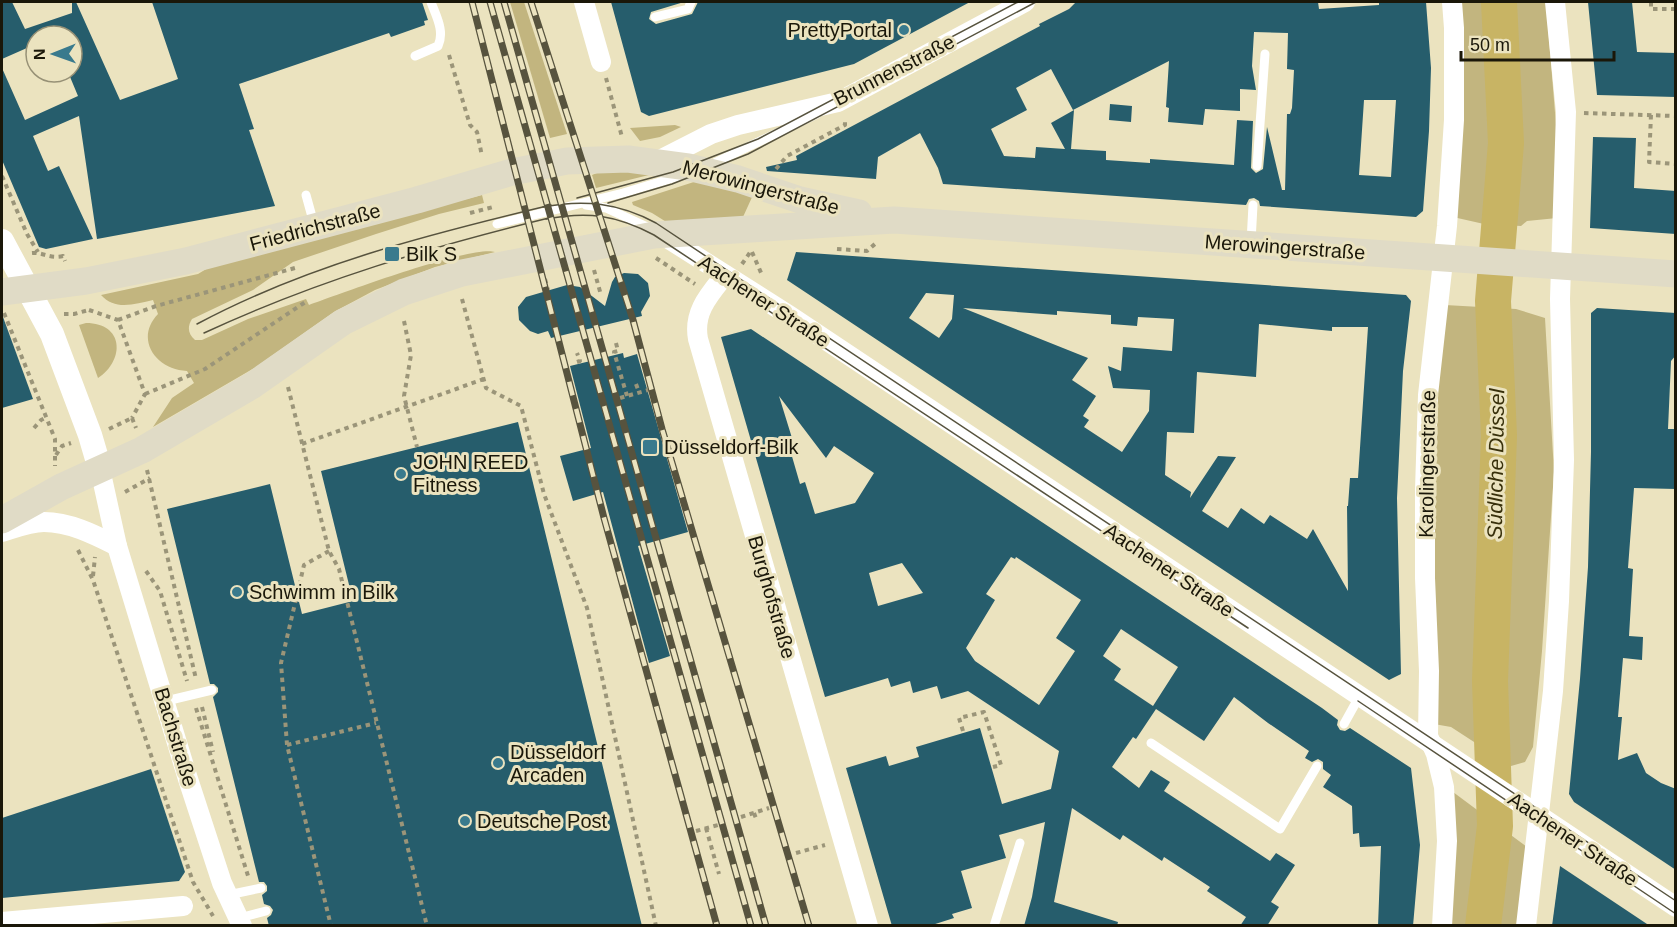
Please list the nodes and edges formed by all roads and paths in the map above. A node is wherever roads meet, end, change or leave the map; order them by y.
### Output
1 (431, 2) edge
2 (584, 2) edge
3 (691, 2) edge
4 (1025, 2) edge
5 (1452, 2) edge
6 (1555, 2) edge
7 (1651, 2) edge
8 (1676, 9) edge
9 (655, 17) dead end
10 (440, 42) junction
11 (1265, 54) dead end
12 (415, 56) dead end
13 (601, 62) joint
14 (838, 102) junction
15 (1566, 112) junction
16 (1651, 115) junction
17 (1676, 116) edge
18 (619, 124) dead end
19 (482, 156) dead end
20 (628, 159) joint
21 (657, 161) junction
22 (1676, 164) edge
23 (1257, 166) dead end
24 (698, 169) junction
25 (775, 169) dead end
26 (2, 176) edge
27 (306, 195) dead end
28 (579, 205) junction
29 (1253, 206) dead end
30 (494, 207) dead end
31 (470, 213) dead end
32 (894, 220) junction
33 (497, 224) dead end
34 (314, 226) junction
35 (661, 234) junction
36 (628, 239) junction
37 (2, 241) edge
38 (1251, 244) junction
39 (63, 256) dead end
40 (1443, 258) junction
41 (1561, 266) junction
42 (295, 268) dead end
43 (1676, 274) edge
44 (725, 275) junction
45 (699, 286) dead end
46 (14, 290) edge
47 (462, 299) dead end
48 (307, 301) dead end
49 (2, 310) edge
50 (74, 314) dead end
51 (118, 320) junction
52 (404, 321) dead end
53 (616, 343) dead end
54 (577, 353) dead end
55 (577, 362) dead end
56 (277, 368) junction
57 (484, 380) junction
58 (636, 384) dead end
59 (648, 390) dead end
60 (639, 392) junction
61 (145, 394) junction
62 (627, 396) junction
63 (620, 398) dead end
64 (406, 407) junction
65 (47, 417) junction
66 (132, 418) dead end
67 (34, 428) dead end
68 (302, 444) junction
69 (65, 445) dead end
70 (417, 447) dead end
71 (55, 456) junction
72 (146, 466) dead end
73 (100, 469) junction
74 (56, 471) dead end
75 (150, 478) junction
76 (133, 489) dead end
77 (2, 520) edge
78 (2, 532) edge
79 (75, 546) dead end
80 (117, 546) junction
81 (329, 551) junction
82 (94, 553) dead end
83 (143, 567) dead end
84 (93, 580) junction
85 (212, 690) dead end
86 (195, 694) junction
87 (1359, 697) junction
88 (166, 701) junction
89 (376, 723) junction
90 (1344, 724) dead end
91 (963, 731) dead end
92 (144, 738) junction
93 (152, 743) dead end
94 (1151, 744) dead end
95 (287, 745) junction
96 (1432, 745) junction
97 (1317, 766) dead end
98 (993, 767) dead end
99 (217, 773) junction
100 (769, 808) dead end
101 (754, 813) junction
102 (741, 817) dead end
103 (1540, 817) junction
104 (757, 821) dead end
105 (718, 825) dead end
106 (706, 828) junction
107 (696, 831) dead end
108 (843, 840) junction
109 (1020, 843) dead end
110 (240, 853) dead end
111 (796, 853) dead end
112 (719, 874) dead end
113 (261, 888) dead end
114 (227, 895) junction
115 (183, 906) dead end
116 (1676, 908) edge
117 (266, 911) dead end
118 (2, 922) edge
119 (219, 922) dead end
120 (240, 922) edge
121 (331, 926) edge
122 (427, 926) edge
123 (656, 926) edge
124 (868, 926) edge
125 (994, 926) edge
126 (1442, 926) edge
127 (1526, 926) edge

1 - 10 lane
2 - 13 street
3 - 9 lane
4 - 14 street, Brunnenstraße
5 - 40 street, Karolingerstraße
6 - 15 street
7 - 8 path
10 - 12 lane
10 - 19 path
11 - 23 lane
13 - 18 path
14 - 21 street, Brunnenstraße
14 - 24 lane
14 - 25 path
15 - 16 path
15 - 41 street
16 - 17 path
16 - 22 path
20 - 21 main road, Merowingerstraße
20 - 34 main road, Friedrichstraße
21 - 24 main road, Merowingerstraße
24 - 28 lane
24 - 32 main road, Merowingerstraße
26 - 39 path
27 - 34 lane
28 - 33 lane
28 - 35 lane
29 - 38 lane
30 - 31 path
32 - 35 main road, Merowingerstraße
32 - 38 main road, Merowingerstraße
34 - 46 main road, Friedrichstraße
35 - 36 main road, Merowingerstraße
35 - 44 street, Aachener Straße
36 - 45 path
36 - 56 main road
37 - 46 street, Bachstraße
38 - 40 main road, Merowingerstraße
40 - 41 main road, Merowingerstraße
40 - 96 street, Karolingerstraße
41 - 43 main road, Merowingerstraße
41 - 103 street
42 - 51 path
44 - 87 street, Aachener Straße
44 - 108 street, Burghofstraße
46 - 73 street, Bachstraße
47 - 57 path
48 - 61 path
49 - 65 path
50 - 51 path
51 - 61 path
52 - 64 path
53 - 62 path
54 - 55 path
56 - 68 path
56 - 73 main road
57 - 64 path
57 - 123 path
58 - 60 path
59 - 60 path
60 - 62 path
61 - 66 path
62 - 63 path
64 - 68 path
64 - 70 path
65 - 67 path
65 - 71 path
68 - 81 path
69 - 71 path
71 - 74 path
72 - 75 path, Bachstraße
73 - 77 main road
73 - 80 street, Bachstraße
75 - 76 path
75 - 86 path, Bachstraße
78 - 80 street
79 - 84 path, Bachstraße
80 - 88 street, Bachstraße
81 - 89 path
81 - 95 path
82 - 84 path, Bachstraße
83 - 86 path, Bachstraße
84 - 92 path, Bachstraße
85 - 86 lane
86 - 88 lane
86 - 99 path, Bachstraße
86 - 99 path, Bachstraße
87 - 90 lane
87 - 96 street, Aachener Straße
88 - 114 street, Bachstraße
89 - 95 path
89 - 122 path
91 - 98 path
92 - 93 path, Bachstraße
92 - 119 path, Bachstraße
94 - 97 lane
95 - 121 path
96 - 103 street, Aachener Straße
96 - 126 street, Karolingerstraße
99 - 110 path, Bachstraße
100 - 101 path
101 - 102 path
101 - 104 path
103 - 116 street, Aachener Straße
103 - 127 street
105 - 106 path
106 - 107 path
106 - 112 path
108 - 111 path
108 - 124 street, Burghofstraße
109 - 125 lane
113 - 114 lane
114 - 120 street, Bachstraße
115 - 118 street
117 - 120 lane

